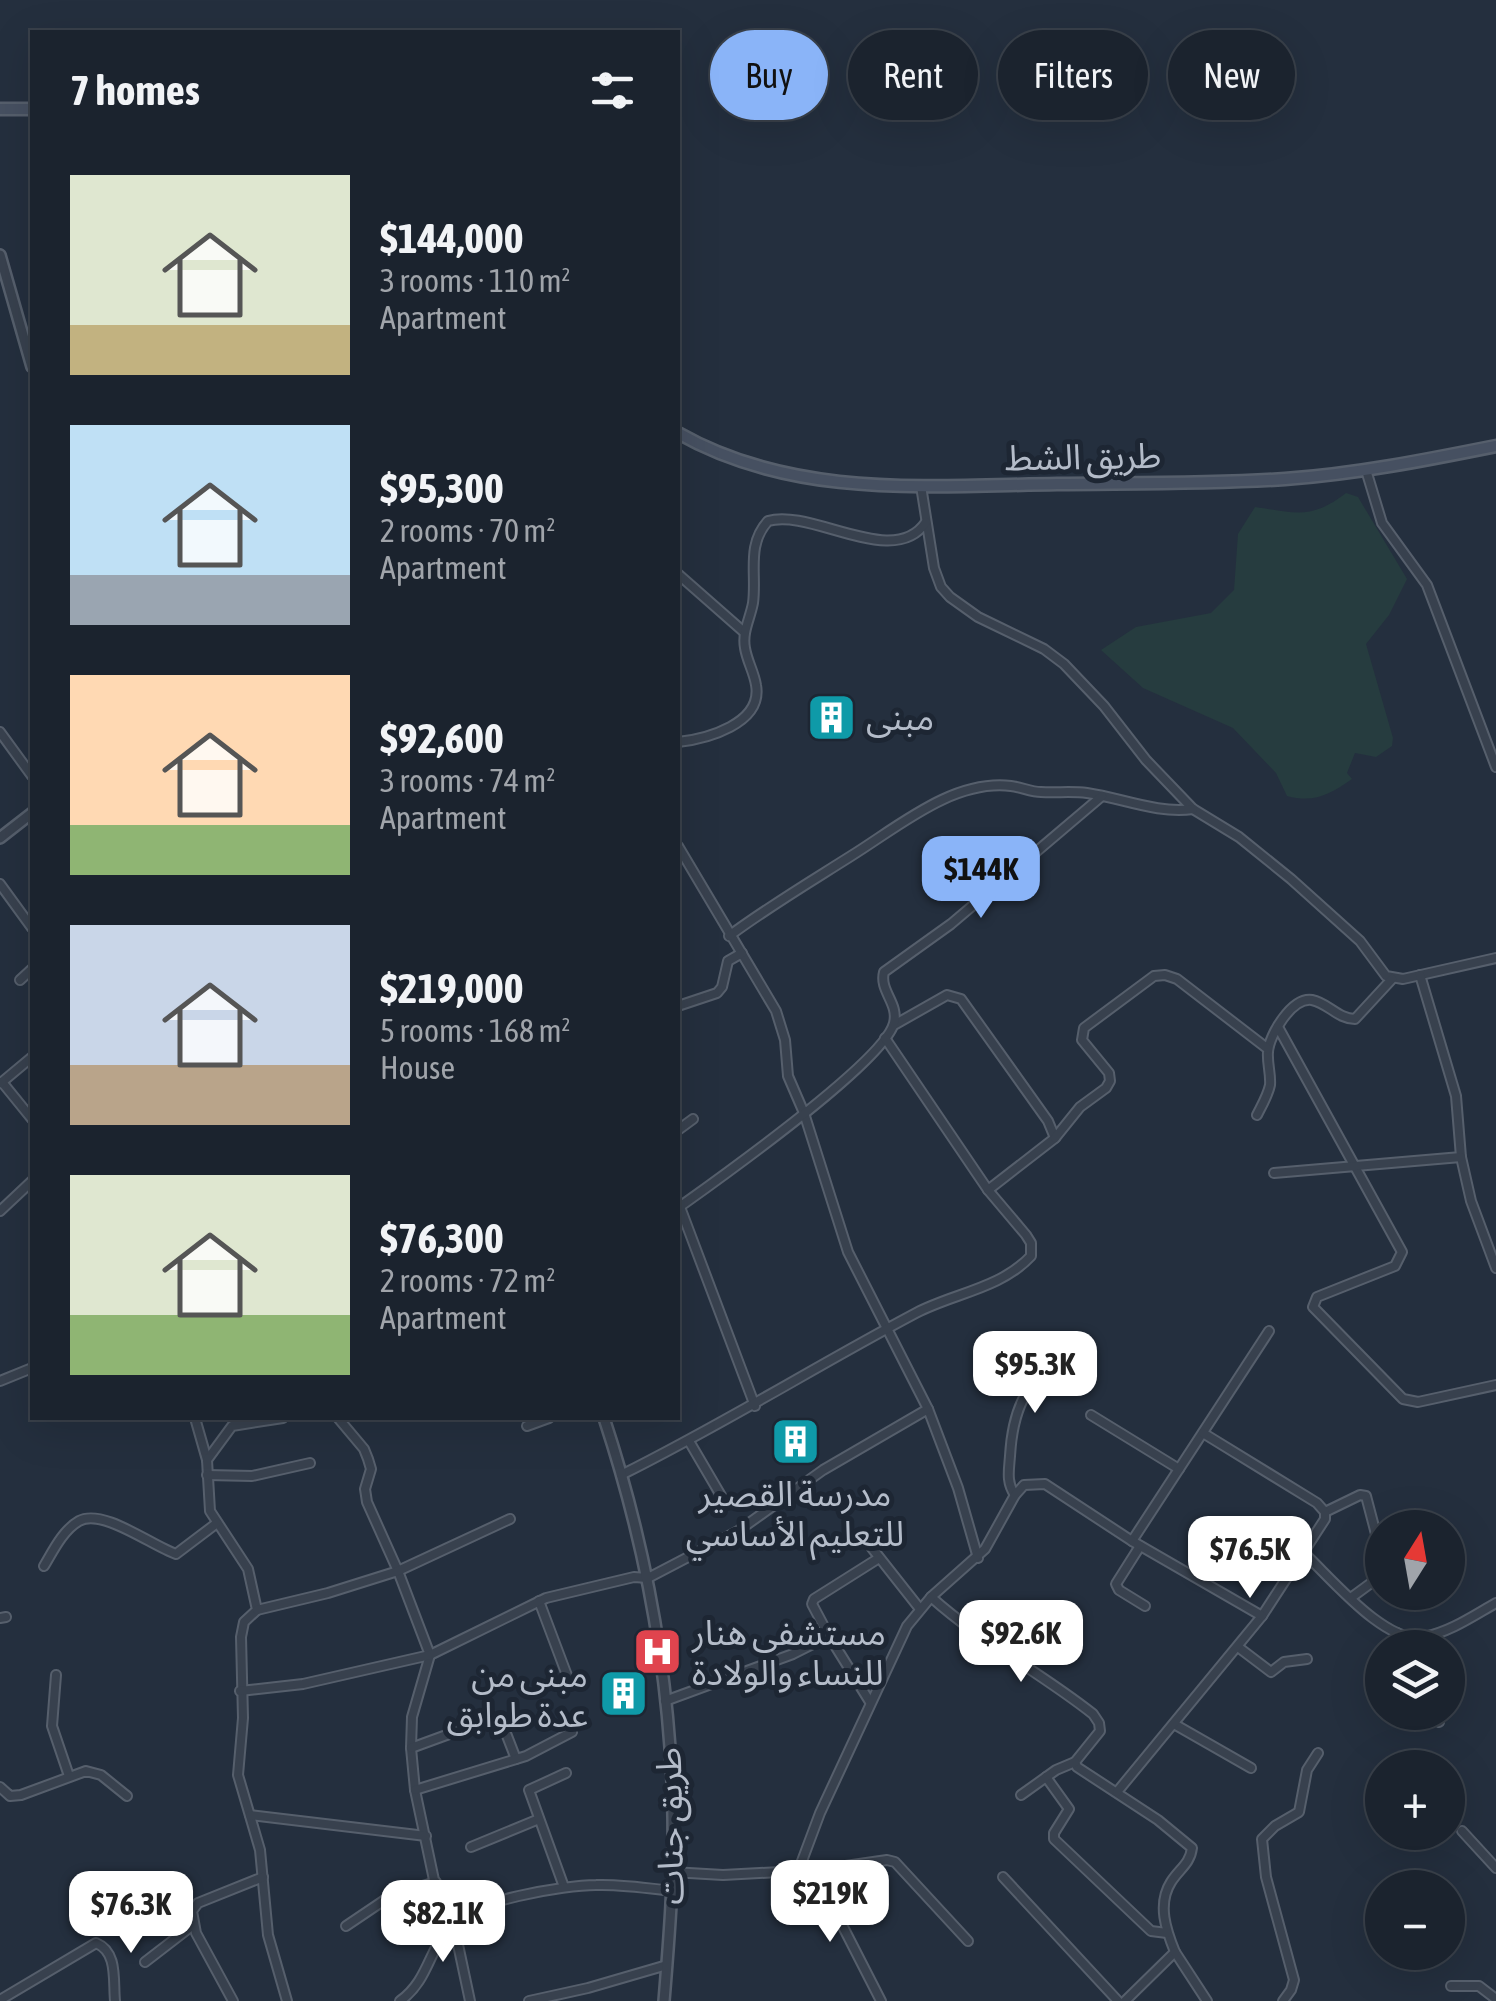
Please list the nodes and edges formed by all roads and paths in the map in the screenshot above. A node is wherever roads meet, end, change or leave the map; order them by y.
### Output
1 (0, 109) edge
2 (30, 109) edge
3 (0, 254) edge
4 (30, 360) edge
5 (680, 434) edge
6 (1496, 446) edge
7 (1366, 470) junction
8 (920, 486) junction
9 (926, 522) junction
10 (680, 576) edge
11 (744, 632) junction
12 (0, 732) edge
13 (680, 742) edge
14 (1496, 766) edge
15 (30, 773) edge
16 (1102, 796) junction
17 (1194, 809) junction
18 (30, 814) edge
19 (0, 838) edge
20 (680, 850) edge
21 (0, 884) edge
22 (30, 925) edge
23 (728, 936) junction
24 (742, 954) junction
25 (1496, 958) edge
26 (30, 972) edge
27 (1420, 975) junction
28 (1392, 979) junction
29 (20, 980) dead end
30 (680, 1005) edge
31 (894, 1025) junction
32 (1278, 1027) junction
33 (885, 1038) junction
34 (1268, 1049) junction
35 (30, 1059) edge
36 (1, 1083) edge
37 (804, 1113) junction
38 (1258, 1114) dead end
39 (30, 1116) edge
40 (693, 1120) dead end
41 (680, 1129) edge
42 (1055, 1138) junction
43 (1461, 1158) junction
44 (1357, 1166) junction
45 (1274, 1173) dead end
46 (30, 1183) edge
47 (988, 1190) junction
48 (680, 1207) edge
49 (0, 1211) edge
50 (680, 1211) edge
51 (1496, 1268) edge
52 (887, 1329) junction
53 (1269, 1331) dead end
54 (1060, 1348) dead end
55 (30, 1369) edge
56 (0, 1381) edge
57 (1496, 1385) edge
58 (755, 1406) junction
59 (928, 1408) junction
60 (1091, 1415) dead end
61 (196, 1420) edge
62 (270, 1420) edge
63 (339, 1420) edge
64 (544, 1420) edge
65 (605, 1420) edge
66 (527, 1426) dead end
67 (1203, 1433) junction
68 (689, 1442) junction
69 (208, 1460) junction
70 (310, 1463) dead end
71 (1179, 1470) junction
72 (207, 1475) junction
73 (621, 1475) junction
74 (1015, 1495) junction
75 (722, 1499) dead end
76 (1370, 1510) edge
77 (1325, 1512) junction
78 (510, 1520) dead end
79 (217, 1523) junction
80 (868, 1543) dead end
81 (1136, 1543) junction
82 (1304, 1554) junction
83 (879, 1558) junction
84 (978, 1558) junction
85 (44, 1566) dead end
86 (398, 1570) junction
87 (648, 1578) junction
88 (1365, 1587) edge
89 (1352, 1597) junction
90 (930, 1598) junction
91 (539, 1602) junction
92 (1496, 1604) edge
93 (1145, 1606) dead end
94 (920, 1609) junction
95 (256, 1610) junction
96 (1262, 1616) junction
97 (1392, 1630) edge
98 (1446, 1630) edge
99 (828, 1636) junction
100 (1238, 1647) junction
101 (430, 1655) junction
102 (1307, 1659) dead end
103 (56, 1675) dead end
104 (568, 1678) dead end
105 (240, 1690) junction
106 (664, 1701) junction
107 (870, 1702) junction
108 (1174, 1724) junction
109 (572, 1732) dead end
110 (411, 1748) junction
111 (1318, 1753) dead end
112 (516, 1759) junction
113 (1075, 1762) junction
114 (1250, 1768) dead end
115 (566, 1772) dead end
116 (69, 1776) junction
117 (1046, 1776) junction
118 (0, 1787) edge
119 (415, 1790) junction
120 (1117, 1792) junction
121 (1021, 1795) dead end
122 (127, 1796) dead end
123 (250, 1816) junction
124 (539, 1819) junction
125 (1465, 1834) edge
126 (426, 1836) junction
127 (470, 1847) dead end
128 (1496, 1868) edge
129 (799, 1869) junction
130 (818, 1870) junction
131 (672, 1872) junction
132 (263, 1877) junction
133 (1004, 1877) dead end
134 (436, 1882) junction
135 (564, 1887) junction
136 (672, 1891) junction
137 (453, 1921) junction
138 (193, 1924) junction
139 (346, 1926) dead end
140 (445, 1932) junction
141 (1168, 1933) junction
142 (968, 1942) dead end
143 (1176, 1952) junction
144 (144, 1962) dead end
145 (667, 1965) junction
146 (1451, 1986) dead end
147 (1496, 1999) edge
148 (0, 2000) edge
149 (115, 2001) edge
150 (232, 2001) edge
151 (287, 2001) edge
152 (400, 2001) edge
153 (470, 2001) edge
154 (529, 2001) edge
155 (664, 2001) edge
156 (881, 2001) edge
157 (1122, 2001) edge
158 (1207, 2001) edge
159 (1282, 2001) edge

1 - 2 main road
3 - 4 street
5 - 8 main road, طريق الشط
6 - 7 main road, طريق الشط
7 - 8 main road, طريق الشط
7 - 14 street
8 - 9 street
9 - 11 street
9 - 17 street
10 - 11 street
11 - 13 street
12 - 15 street
16 - 17 street
16 - 23 street
16 - 31 street
17 - 28 street
18 - 19 street
20 - 23 street
21 - 22 street
23 - 24 street
24 - 30 street
24 - 37 street
25 - 27 street
26 - 29 street
27 - 28 street
27 - 43 street
28 - 32 street
31 - 33 street
31 - 42 street
32 - 34 street
32 - 44 street
33 - 37 street
33 - 47 street
34 - 38 street
34 - 42 street
35 - 36 street
36 - 39 street
37 - 48 street
37 - 52 street
40 - 41 street
42 - 47 street
43 - 44 street
43 - 51 street
44 - 45 street
44 - 57 street
46 - 49 street
47 - 52 street
50 - 58 street
52 - 58 street
52 - 59 street
53 - 67 street
54 - 74 street
55 - 56 street
58 - 68 street
59 - 84 street
59 - 87 street
60 - 71 street
61 - 69 street
62 - 69 street
63 - 86 street
64 - 66 street
65 - 73 street, طريق جنات
67 - 71 street
67 - 77 street
68 - 73 street
68 - 75 street
69 - 72 street
70 - 72 street
71 - 81 street
72 - 79 street
73 - 87 street, طريق جنات
74 - 81 street
74 - 84 street
76 - 77 street
77 - 82 street
78 - 86 street
79 - 85 street
79 - 95 street
80 - 83 street
81 - 93 street
81 - 96 street
82 - 89 street
82 - 96 street
83 - 94 street
83 - 99 street
84 - 90 street
86 - 95 street
86 - 101 street
87 - 91 street
87 - 106 street, طريق جنات
88 - 89 street
89 - 97 street
90 - 94 street
90 - 113 street
91 - 101 street
91 - 104 street
92 - 98 street
94 - 107 street
95 - 105 street
96 - 100 street
99 - 106 street
99 - 107 street
100 - 102 street
100 - 108 street
101 - 105 street
101 - 110 street
103 - 116 street
105 - 123 street
106 - 131 street, طريق جنات
107 - 129 street
108 - 114 street
108 - 120 street
109 - 112 street
110 - 112 street
110 - 119 street
111 - 159 street
112 - 119 street
113 - 117 street
113 - 120 street
115 - 124 street
116 - 118 street
116 - 122 street
117 - 121 street
117 - 141 street
119 - 126 street
120 - 141 street
123 - 126 street
123 - 132 street
124 - 127 street
124 - 135 street
125 - 128 street
126 - 134 street
129 - 130 street
129 - 131 street
130 - 142 street
130 - 156 street
131 - 136 street, طريق جنات
132 - 138 street
132 - 151 street
133 - 157 street
134 - 139 street
134 - 140 street
135 - 136 street
135 - 137 street
136 - 145 street, طريق جنات
137 - 140 street
137 - 153 street
138 - 144 street
138 - 150 street
140 - 152 street
141 - 143 street
143 - 157 street
143 - 158 street
145 - 154 street
145 - 155 street, طريق جنات
146 - 147 street
148 - 149 street

